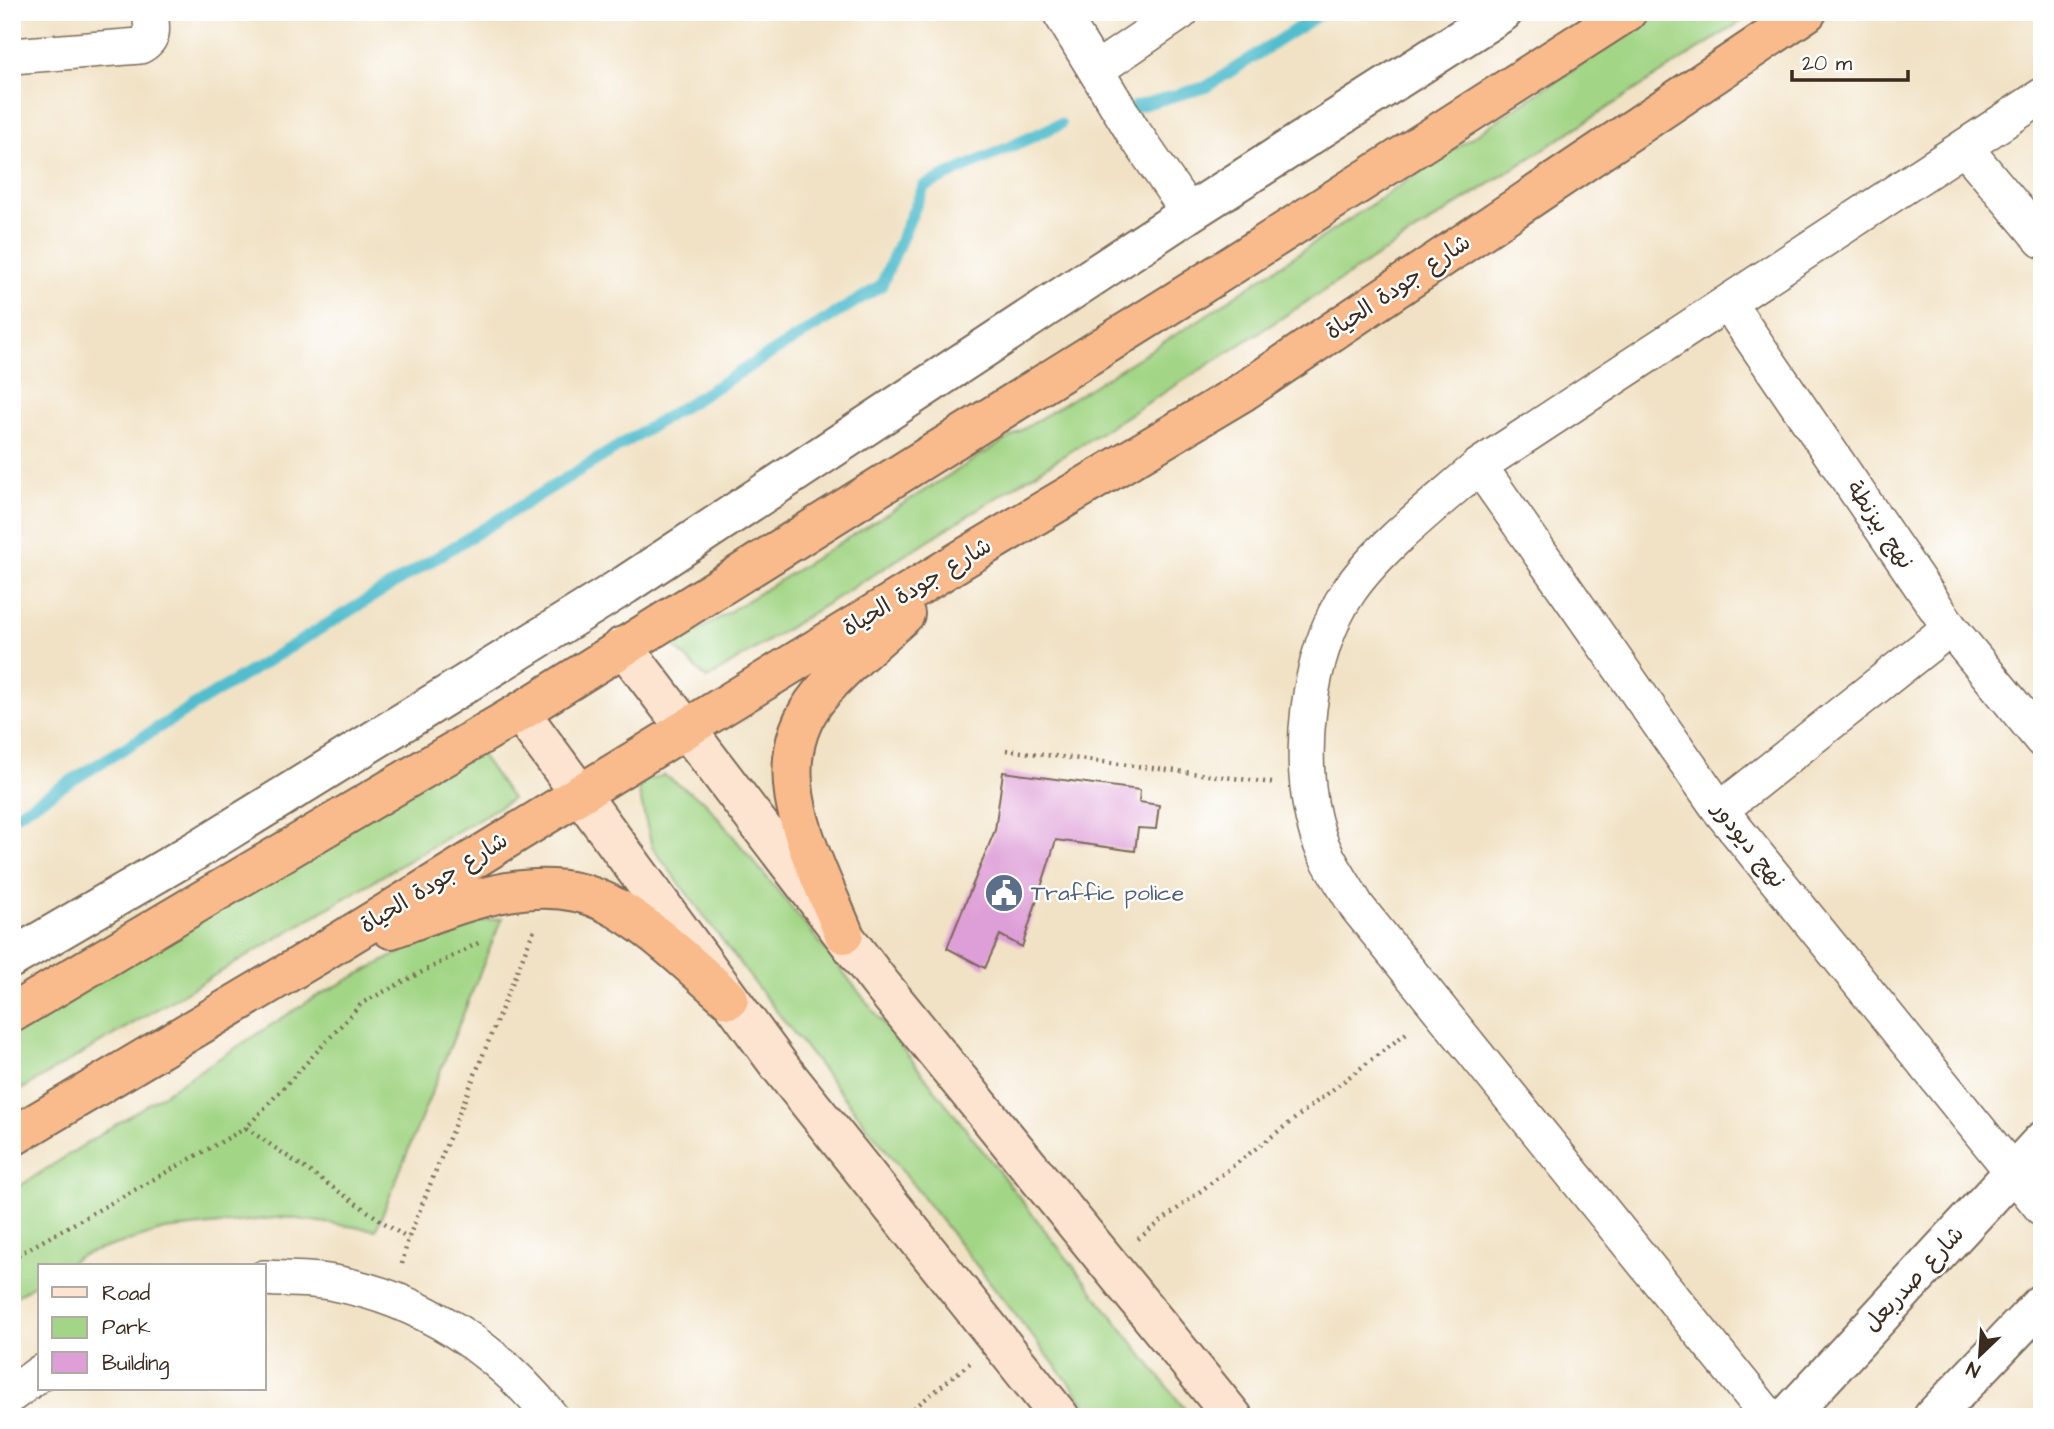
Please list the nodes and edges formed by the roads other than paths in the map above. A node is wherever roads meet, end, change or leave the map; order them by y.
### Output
1 (150, 12) edge
2 (1060, 12) edge
3 (1181, 12) edge
4 (1503, 12) edge
5 (1627, 12) edge
6 (1807, 12) edge
7 (12, 55) edge
8 (1096, 70) junction
9 (2042, 96) edge
10 (1965, 148) junction
11 (1189, 213) junction
12 (2042, 240) edge
13 (1728, 303) junction
14 (1479, 466) junction
15 (967, 557) junction
16 (1950, 628) junction
17 (623, 646) junction
18 (520, 712) junction
19 (686, 728) junction
20 (2042, 740) edge
21 (579, 794) junction
22 (1720, 810) junction
23 (844, 934) junction
24 (316, 956) junction
25 (12, 958) edge
26 (729, 999) junction
27 (12, 1013) edge
28 (12, 1137) edge
29 (2042, 1141) edge
30 (2013, 1173) junction
31 (2042, 1208) edge
32 (266, 1278) edge
33 (2042, 1303) edge
34 (38, 1374) edge
35 (12, 1394) edge
36 (551, 1417) edge
37 (1059, 1417) edge
38 (1233, 1417) edge
39 (1769, 1417) edge
40 (1787, 1417) edge
41 (1933, 1417) edge

1 - 7 street
2 - 8 street
3 - 8 street
4 - 11 street
5 - 17 highway
6 - 15 highway, شارع جودة الحياة
8 - 11 street
9 - 10 street
10 - 12 street
10 - 13 street
11 - 25 street
13 - 14 street
13 - 16 street, نهج بيزنطة
14 - 22 street, نهج ديودور
14 - 39 street
15 - 19 highway, شارع جودة الحياة
15 - 23 highway
16 - 20 street, نهج بيزنطة
16 - 22 street
17 - 18 highway
17 - 19 main road
18 - 21 main road
18 - 27 highway
19 - 21 highway, شارع جودة الحياة
19 - 23 main road
21 - 24 highway, شارع جودة الحياة
21 - 26 main road
22 - 30 street, نهج ديودور
23 - 38 main road
24 - 26 highway
24 - 28 highway, شارع جودة الحياة
26 - 37 main road
29 - 30 street, شارع صدربعل
30 - 31 street, نهج ديودور
30 - 40 street, شارع صدربعل
32 - 36 street
33 - 41 street
34 - 35 street

